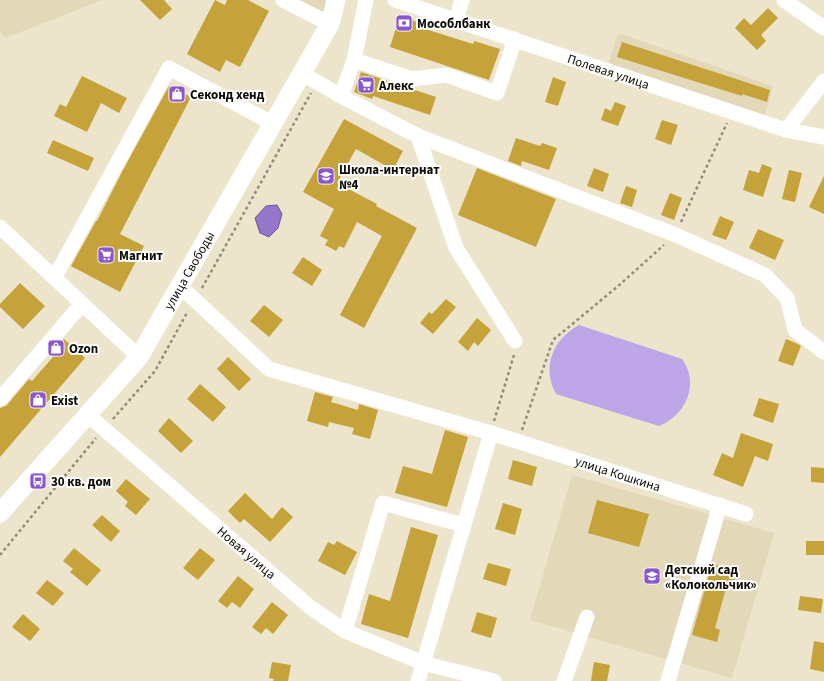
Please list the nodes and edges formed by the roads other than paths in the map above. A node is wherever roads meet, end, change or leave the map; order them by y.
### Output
1 (284, 0) edge
2 (336, 0) edge
3 (366, 0) edge
4 (395, 0) edge
5 (462, 0) edge
6 (784, 0) edge
7 (456, 20) junction
8 (330, 24) junction
9 (824, 28) edge
10 (515, 40) junction
11 (354, 60) junction
12 (301, 73) junction
13 (824, 80) edge
14 (341, 96) junction
15 (272, 123) junction
16 (786, 130) junction
17 (418, 136) junction
18 (824, 137) edge
19 (0, 227) edge
20 (55, 277) junction
21 (180, 286) junction
22 (82, 304) junction
23 (515, 341) road end
24 (824, 352) edge
25 (139, 357) junction
26 (0, 399) edge
27 (88, 415) junction
28 (491, 433) junction
29 (720, 505) junction
30 (0, 513) edge
31 (746, 514) dead end
32 (463, 526) junction
33 (587, 617) dead end
34 (345, 631) junction
35 (423, 663) junction
36 (418, 681) edge
37 (494, 681) edge
38 (564, 681) edge
39 (668, 681) edge

1 - 8 street
2 - 8 main road, улица Свободы
3 - 11 street
4 - 7 street, Полевая улица
5 - 7 street
6 - 9 street
7 - 10 street, Полевая улица
8 - 12 main road, улица Свободы
10 - 11 street
10 - 16 street, Полевая улица
11 - 14 street
12 - 14 street
12 - 15 main road, улица Свободы
13 - 16 street
14 - 17 street
15 - 20 street
15 - 21 main road, улица Свободы
16 - 18 street, Полевая улица
17 - 23 street
17 - 24 street
19 - 20 street
20 - 22 street
21 - 25 main road, улица Свободы
21 - 28 street, улица Кошкина
22 - 25 street
22 - 26 street
25 - 27 main road, улица Свободы
27 - 30 main road, улица Свободы
27 - 34 street, Новая улица
28 - 29 street, улица Кошкина
28 - 32 street
29 - 31 street, улица Кошкина
29 - 39 street
32 - 34 street
32 - 35 street
33 - 38 street
34 - 35 street, Новая улица
35 - 36 street
35 - 37 street, Новая улица

